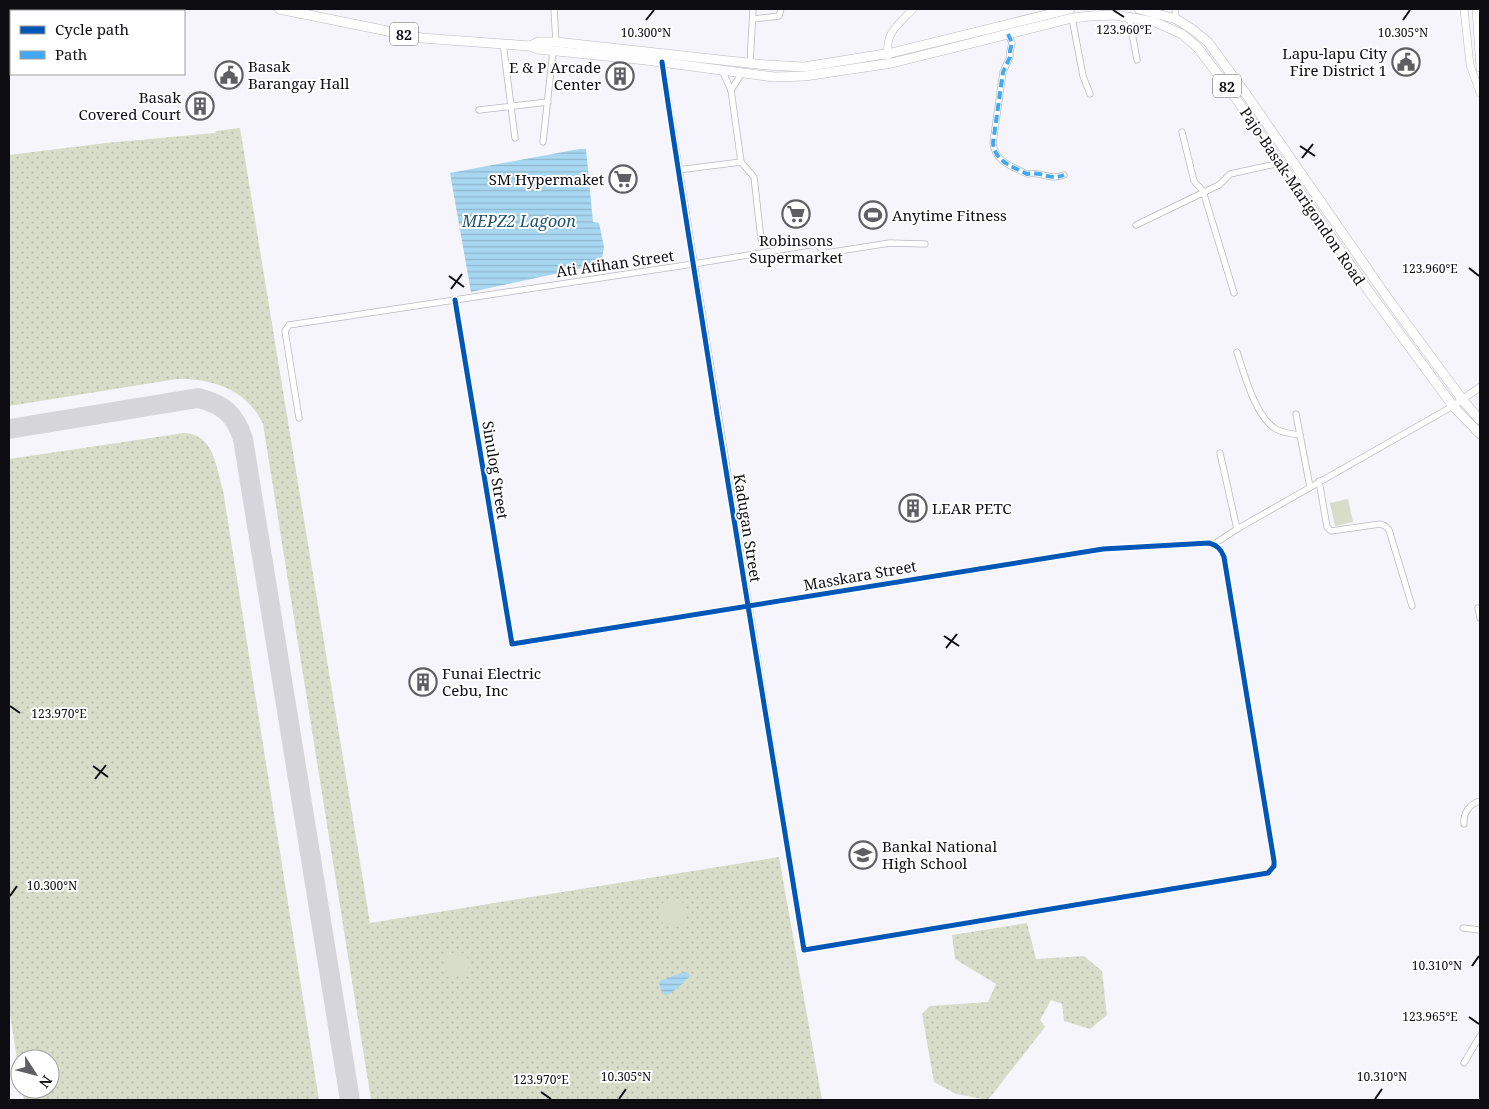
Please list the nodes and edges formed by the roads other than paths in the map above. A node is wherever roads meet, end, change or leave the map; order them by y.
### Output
1 (280, 9) edge
2 (554, 9) edge
3 (754, 9) edge
4 (781, 9) edge
5 (913, 9) edge
6 (1070, 9) edge
7 (1139, 9) edge
8 (1175, 9) edge
9 (1464, 9) edge
10 (1476, 9) edge
11 (1129, 16) junction
12 (1072, 18) junction
13 (753, 19) junction
14 (1176, 19) junction
15 (1008, 34) junction
16 (503, 43) junction
17 (555, 47) junction
18 (888, 58) junction
19 (1137, 60) dead end
20 (662, 62) junction
21 (869, 62) junction
22 (750, 64) junction
23 (1480, 68) edge
24 (722, 70) junction
25 (742, 73) junction
26 (731, 90) junction
27 (1480, 93) edge
28 (1090, 94) dead end
29 (548, 102) junction
30 (511, 106) junction
31 (479, 110) dead end
32 (1182, 132) dead end
33 (515, 138) dead end
34 (543, 142) dead end
35 (741, 162) junction
36 (1280, 163) junction
37 (678, 170) junction
38 (1300, 172) junction
39 (1064, 175) dead end
40 (1292, 180) junction
41 (1203, 191) junction
42 (1136, 225) dead end
43 (762, 239) dead end
44 (925, 244) dead end
45 (693, 264) junction
46 (1234, 293) dead end
47 (454, 300) junction
48 (1237, 352) dead end
49 (1480, 388) edge
50 (1462, 399) junction
51 (1453, 406) junction
52 (1296, 414) dead end
53 (299, 418) dead end
54 (1480, 420) edge
55 (1480, 434) edge
56 (1300, 436) junction
57 (1220, 453) dead end
58 (1319, 481) junction
59 (1310, 487) junction
60 (1237, 529) junction
61 (1214, 544) junction
62 (1412, 606) dead end
63 (748, 607) junction
64 (1478, 608) dead end
65 (1480, 618) edge
66 (512, 644) joint
67 (1480, 801) edge
68 (1464, 824) dead end
69 (1463, 928) dead end
70 (1480, 930) edge
71 (1480, 1036) edge
72 (1464, 1063) dead end

1 - 16 main road, Pajo-Basak-Marigondon Road / 82
2 - 17 street
3 - 13 street
4 - 13 street
5 - 18 street
6 - 18 main road, Pajo-Basak-Marigondon Road / 82
7 - 14 main road, Pajo-Basak-Marigondon Road / 82
8 - 14 street
9 - 27 street
10 - 23 street
11 - 12 main road, Pajo-Basak-Marigondon Road / 82
11 - 19 street
11 - 36 main road, Pajo-Basak-Marigondon Road / 82
12 - 15 main road, Pajo-Basak-Marigondon Road / 82
12 - 28 street
13 - 22 street
14 - 38 main road, Pajo-Basak-Marigondon Road / 82
15 - 18 main road, Pajo-Basak-Marigondon Road / 82
15 - 39 street
16 - 17 main road, Pajo-Basak-Marigondon Road / 82
16 - 30 street
17 - 20 main road, Pajo-Basak-Marigondon Road / 82
17 - 22 main road, Pajo-Basak-Marigondon Road / 82
17 - 29 street
18 - 21 main road, Pajo-Basak-Marigondon Road / 82
20 - 24 main road, Pajo-Basak-Marigondon Road / 82
20 - 37 street, Kadugan Street
21 - 22 main road, Pajo-Basak-Marigondon Road / 82
21 - 25 main road, Pajo-Basak-Marigondon Road / 82
24 - 25 main road, Pajo-Basak-Marigondon Road / 82
24 - 26 street
25 - 26 street
26 - 35 street
29 - 30 street
29 - 34 street
30 - 31 street
30 - 33 street
32 - 41 street
35 - 37 street
35 - 43 street
36 - 40 main road, Pajo-Basak-Marigondon Road / 82
36 - 41 street
37 - 45 street, Kadugan Street
38 - 40 main road
38 - 50 main road, Pajo-Basak-Marigondon Road / 82
40 - 51 main road, Pajo-Basak-Marigondon Road / 82
41 - 42 street
41 - 46 street
44 - 45 street, Ati Atihan Street
45 - 47 street, Ati Atihan Street
45 - 63 street, Kadugan Street
47 - 53 street, Ati Atihan Street
47 - 66 street, Sinulog Street
48 - 56 street
49 - 50 street
50 - 51 street
50 - 54 main road, Pajo-Basak-Marigondon Road / 82
51 - 55 main road, Pajo-Basak-Marigondon Road / 82
51 - 58 street
52 - 56 street
56 - 59 street
57 - 60 street
58 - 59 street
58 - 62 street
59 - 60 street
60 - 61 street
61 - 63 street, Masskara Street
61 - 63 street, Kadugan Street
63 - 66 street, Masskara Street
64 - 65 street
67 - 68 street
69 - 70 street
71 - 72 street

